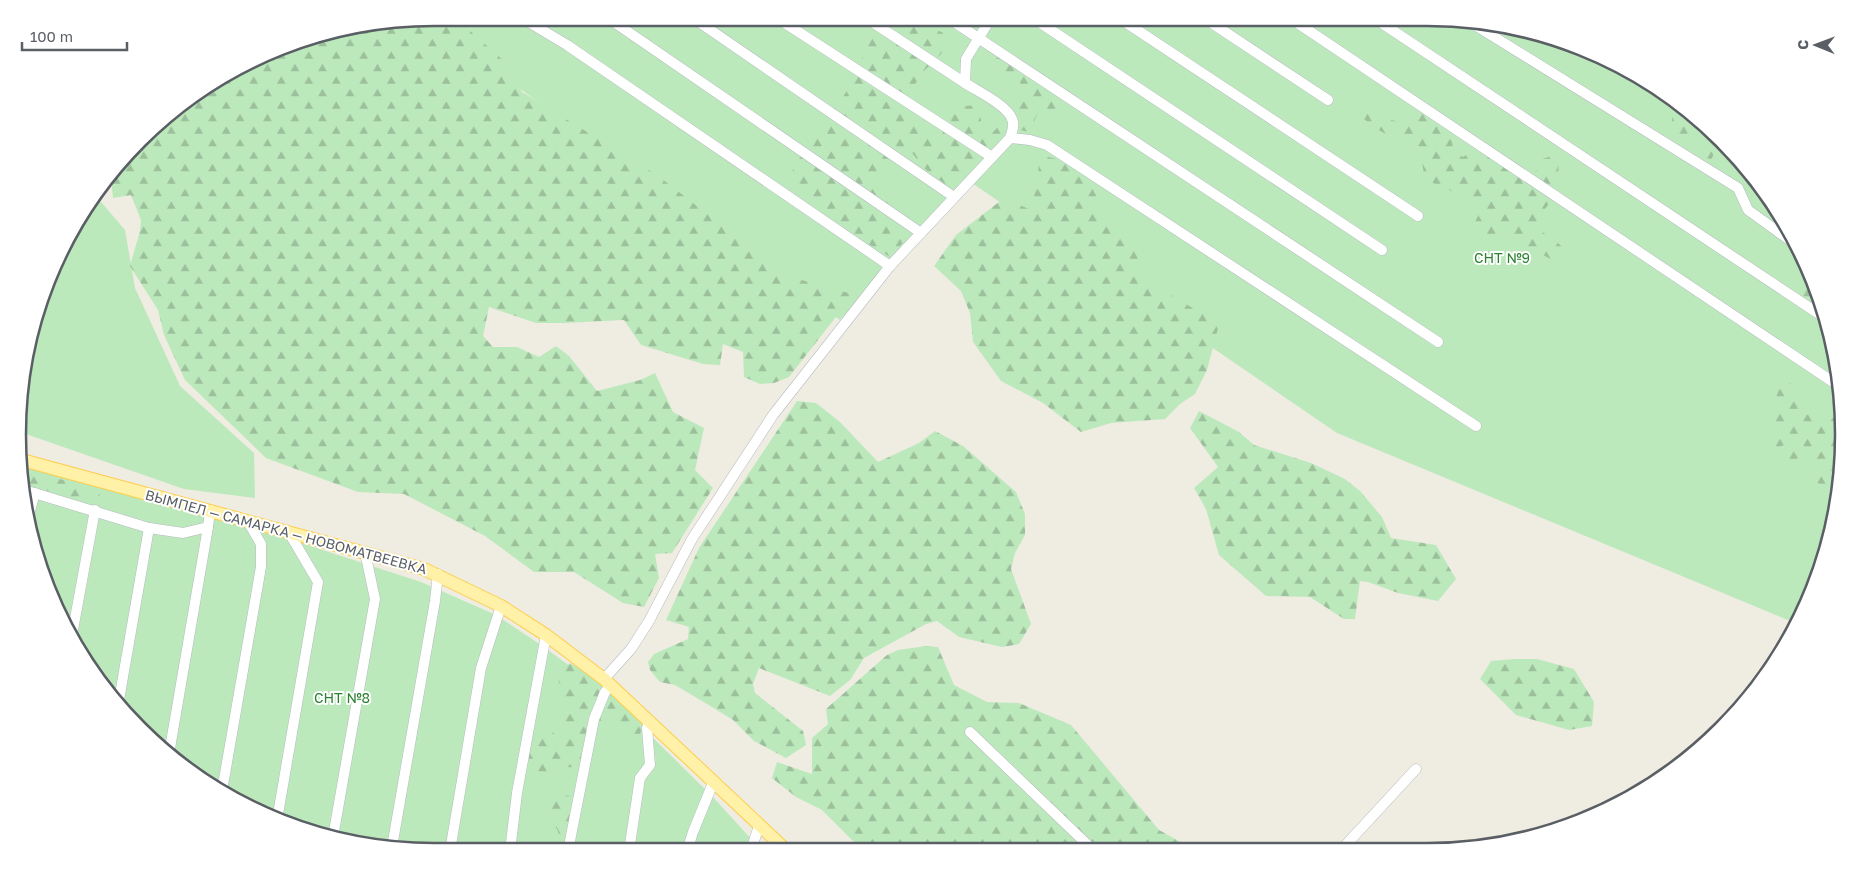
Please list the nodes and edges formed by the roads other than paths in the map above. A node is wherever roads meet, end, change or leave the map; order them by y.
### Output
1 (536, 26) edge
2 (620, 26) edge
3 (705, 26) edge
4 (790, 26) edge
5 (878, 26) edge
6 (961, 26) edge
7 (986, 26) edge
8 (1045, 26) edge
9 (1131, 26) edge
10 (1216, 26) edge
11 (1302, 26) edge
12 (1386, 26) edge
13 (1484, 31) edge
14 (978, 37) junction
15 (965, 83) junction
16 (1328, 100) dead end
17 (1010, 138) junction
18 (992, 158) junction
19 (954, 198) junction
20 (1418, 216) dead end
21 (920, 233) junction
22 (1783, 235) edge
23 (1382, 250) dead end
24 (890, 266) junction
25 (1816, 312) edge
26 (1438, 342) dead end
27 (1831, 381) edge
28 (1476, 426) dead end
29 (27, 461) edge
30 (31, 492) edge
31 (34, 493) junction
32 (32, 501) edge
33 (95, 510) junction
34 (210, 510) junction
35 (247, 520) junction
36 (208, 527) junction
37 (149, 528) junction
38 (288, 531) junction
39 (366, 552) junction
40 (438, 574) junction
41 (501, 606) junction
42 (74, 626) edge
43 (546, 635) junction
44 (607, 682) junction
45 (120, 694) edge
46 (650, 721) junction
47 (970, 732) dead end
48 (170, 745) edge
49 (1416, 769) dead end
50 (713, 783) junction
51 (223, 784) edge
52 (278, 812) edge
53 (759, 826) junction
54 (334, 830) edge
55 (393, 840) edge
56 (452, 843) edge
57 (511, 843) edge
58 (570, 843) edge
59 (629, 843) edge
60 (690, 843) edge
61 (753, 843) edge
62 (778, 843) edge
63 (1086, 843) edge
64 (1348, 843) edge

1 - 24 street
2 - 21 street
3 - 19 street
4 - 18 street
5 - 15 street
6 - 14 street
7 - 14 street
8 - 23 street
9 - 20 street
10 - 16 street
11 - 27 street
12 - 25 street
13 - 22 street
14 - 15 street
14 - 26 street
15 - 17 street
17 - 18 street
17 - 28 street
18 - 19 street
19 - 21 street
21 - 24 street
24 - 44 street
29 - 34 main road, ВЫМПЕЛ — САМАРКА — НОВОМАТВЕЕВКА
30 - 31 street
31 - 32 street
31 - 33 street
33 - 37 street
33 - 42 street
34 - 35 main road, ВЫМПЕЛ — САМАРКА — НОВОМАТВЕЕВКА
34 - 36 street
35 - 38 main road, ВЫМПЕЛ — САМАРКА — НОВОМАТВЕЕВКА
35 - 51 street
36 - 37 street
36 - 48 street
37 - 45 street
38 - 39 main road, ВЫМПЕЛ — САМАРКА — НОВОМАТВЕЕВКА
38 - 52 street
39 - 40 main road, ВЫМПЕЛ — САМАРКА — НОВОМАТВЕЕВКА
39 - 54 street
40 - 41 main road, ВЫМПЕЛ — САМАРКА — НОВОМАТВЕЕВКА
40 - 55 street
41 - 43 main road, ВЫМПЕЛ — САМАРКА — НОВОМАТВЕЕВКА
41 - 56 street
43 - 44 main road, ВЫМПЕЛ — САМАРКА — НОВОМАТВЕЕВКА
43 - 57 street
44 - 46 main road, ВЫМПЕЛ — САМАРКА — НОВОМАТВЕЕВКА
44 - 58 street
46 - 50 main road, ВЫМПЕЛ — САМАРКА — НОВОМАТВЕЕВКА
46 - 59 street
47 - 63 street
49 - 64 street
50 - 53 main road, ВЫМПЕЛ — САМАРКА — НОВОМАТВЕЕВКА
50 - 60 street
53 - 61 street
53 - 62 main road, ВЫМПЕЛ — САМАРКА — НОВОМАТВЕЕВКА

